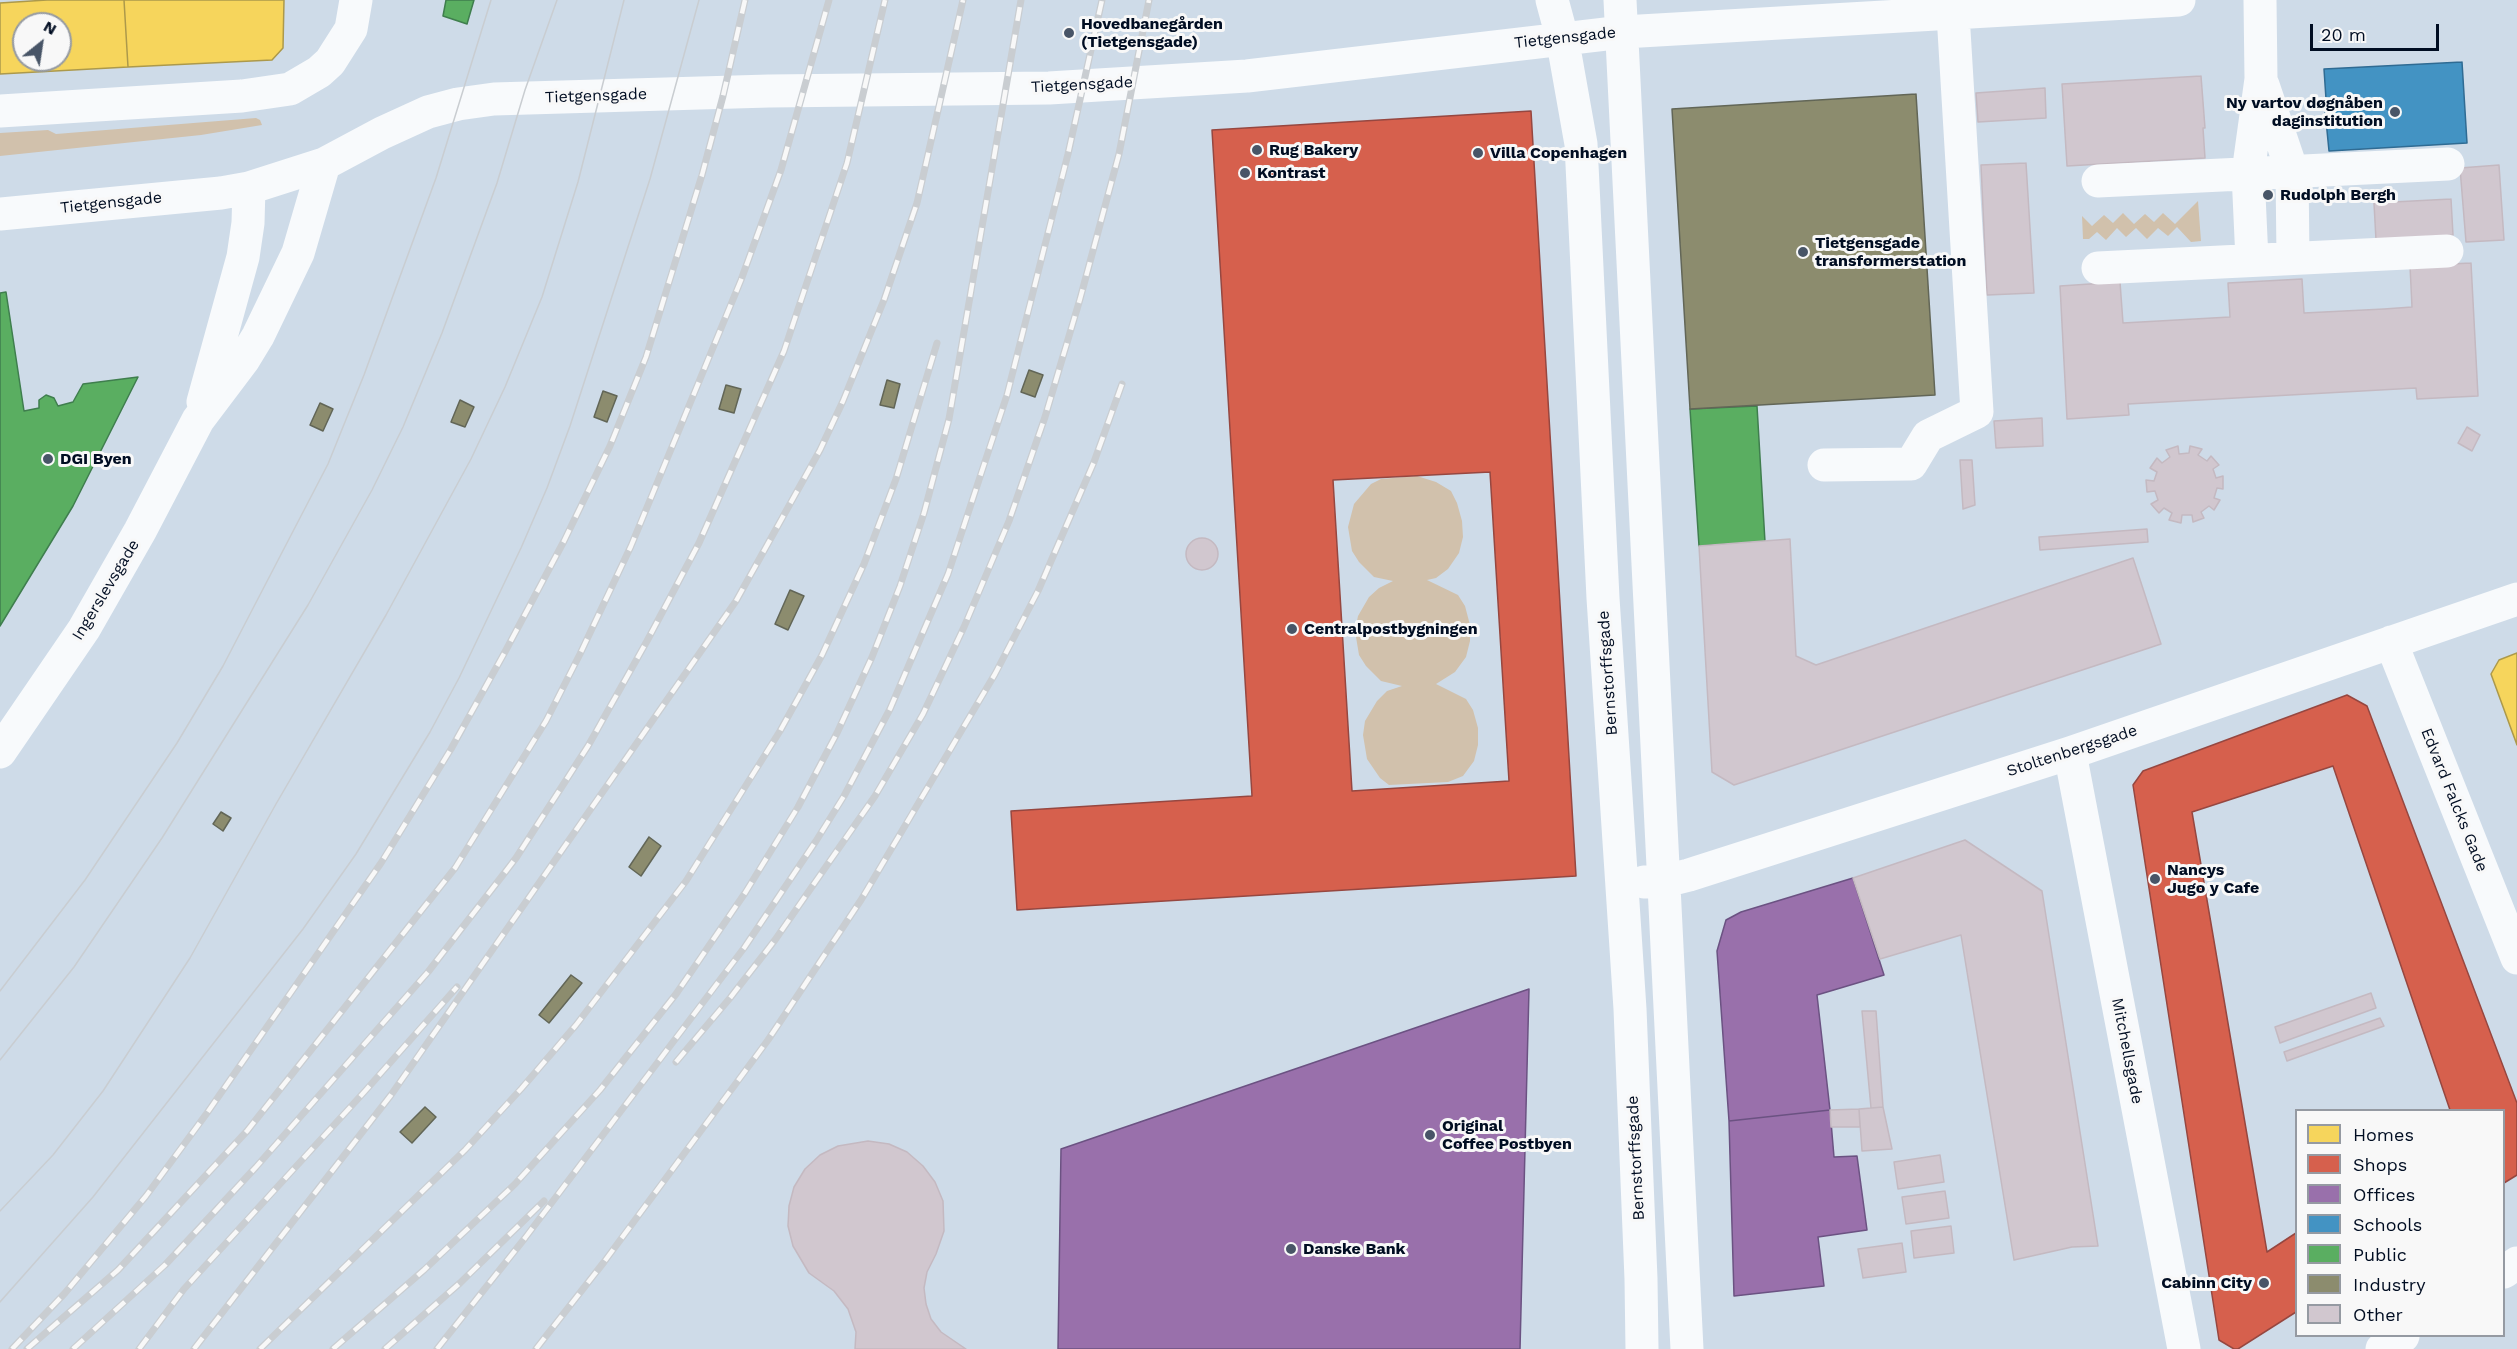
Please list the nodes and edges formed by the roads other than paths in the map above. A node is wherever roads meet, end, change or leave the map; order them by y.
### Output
1 (356, 0) edge
2 (1552, 0) edge
3 (2179, 0) edge
4 (2260, 0) edge
5 (1953, 14) junction
6 (1621, 16) edge
7 (1562, 37) junction
8 (2261, 79) junction
9 (0, 111) edge
10 (324, 164) junction
11 (2448, 164) dead end
12 (2292, 171) junction
13 (2248, 173) junction
14 (2098, 181) dead end
15 (249, 188) junction
16 (0, 214) edge
17 (2447, 251) dead end
18 (2293, 258) junction
19 (2252, 260) junction
20 (2098, 268) dead end
21 (198, 420) junction
22 (1824, 465) dead end
23 (2517, 598) edge
24 (2391, 642) junction
25 (0, 752) edge
26 (2070, 753) junction
27 (1665, 881) junction
28 (1622, 883) junction
29 (2517, 958) edge
30 (2400, 1337) edge
31 (1642, 1349) edge
32 (1688, 1349) edge
33 (2184, 1349) edge
34 (2382, 1349) edge

1 - 9 street
2 - 7 street, Bernstorffsgade
3 - 5 street, Tietgensgade
4 - 8 street
5 - 6 street, Tietgensgade
5 - 22 street
6 - 7 street, Tietgensgade
6 - 27 street
7 - 10 street, Tietgensgade
7 - 28 street, Bernstorffsgade
8 - 12 street
8 - 13 street
10 - 15 street, Tietgensgade
10 - 21 street, Ingerslevsgade
11 - 12 street
12 - 13 street
12 - 18 street
13 - 14 street
13 - 19 street
15 - 16 street, Tietgensgade
15 - 21 street, Ingerslevsgade
17 - 18 street
18 - 19 street
19 - 20 street
21 - 25 street, Ingerslevsgade
23 - 24 street, Stoltenbergsgade
24 - 26 street, Stoltenbergsgade
24 - 29 street, Edvard Falcks Gade
26 - 27 street, Stoltenbergsgade
26 - 33 street, Mitchellsgade
27 - 28 street, Stoltenbergsgade
27 - 32 street
28 - 31 street, Bernstorffsgade
30 - 34 street

